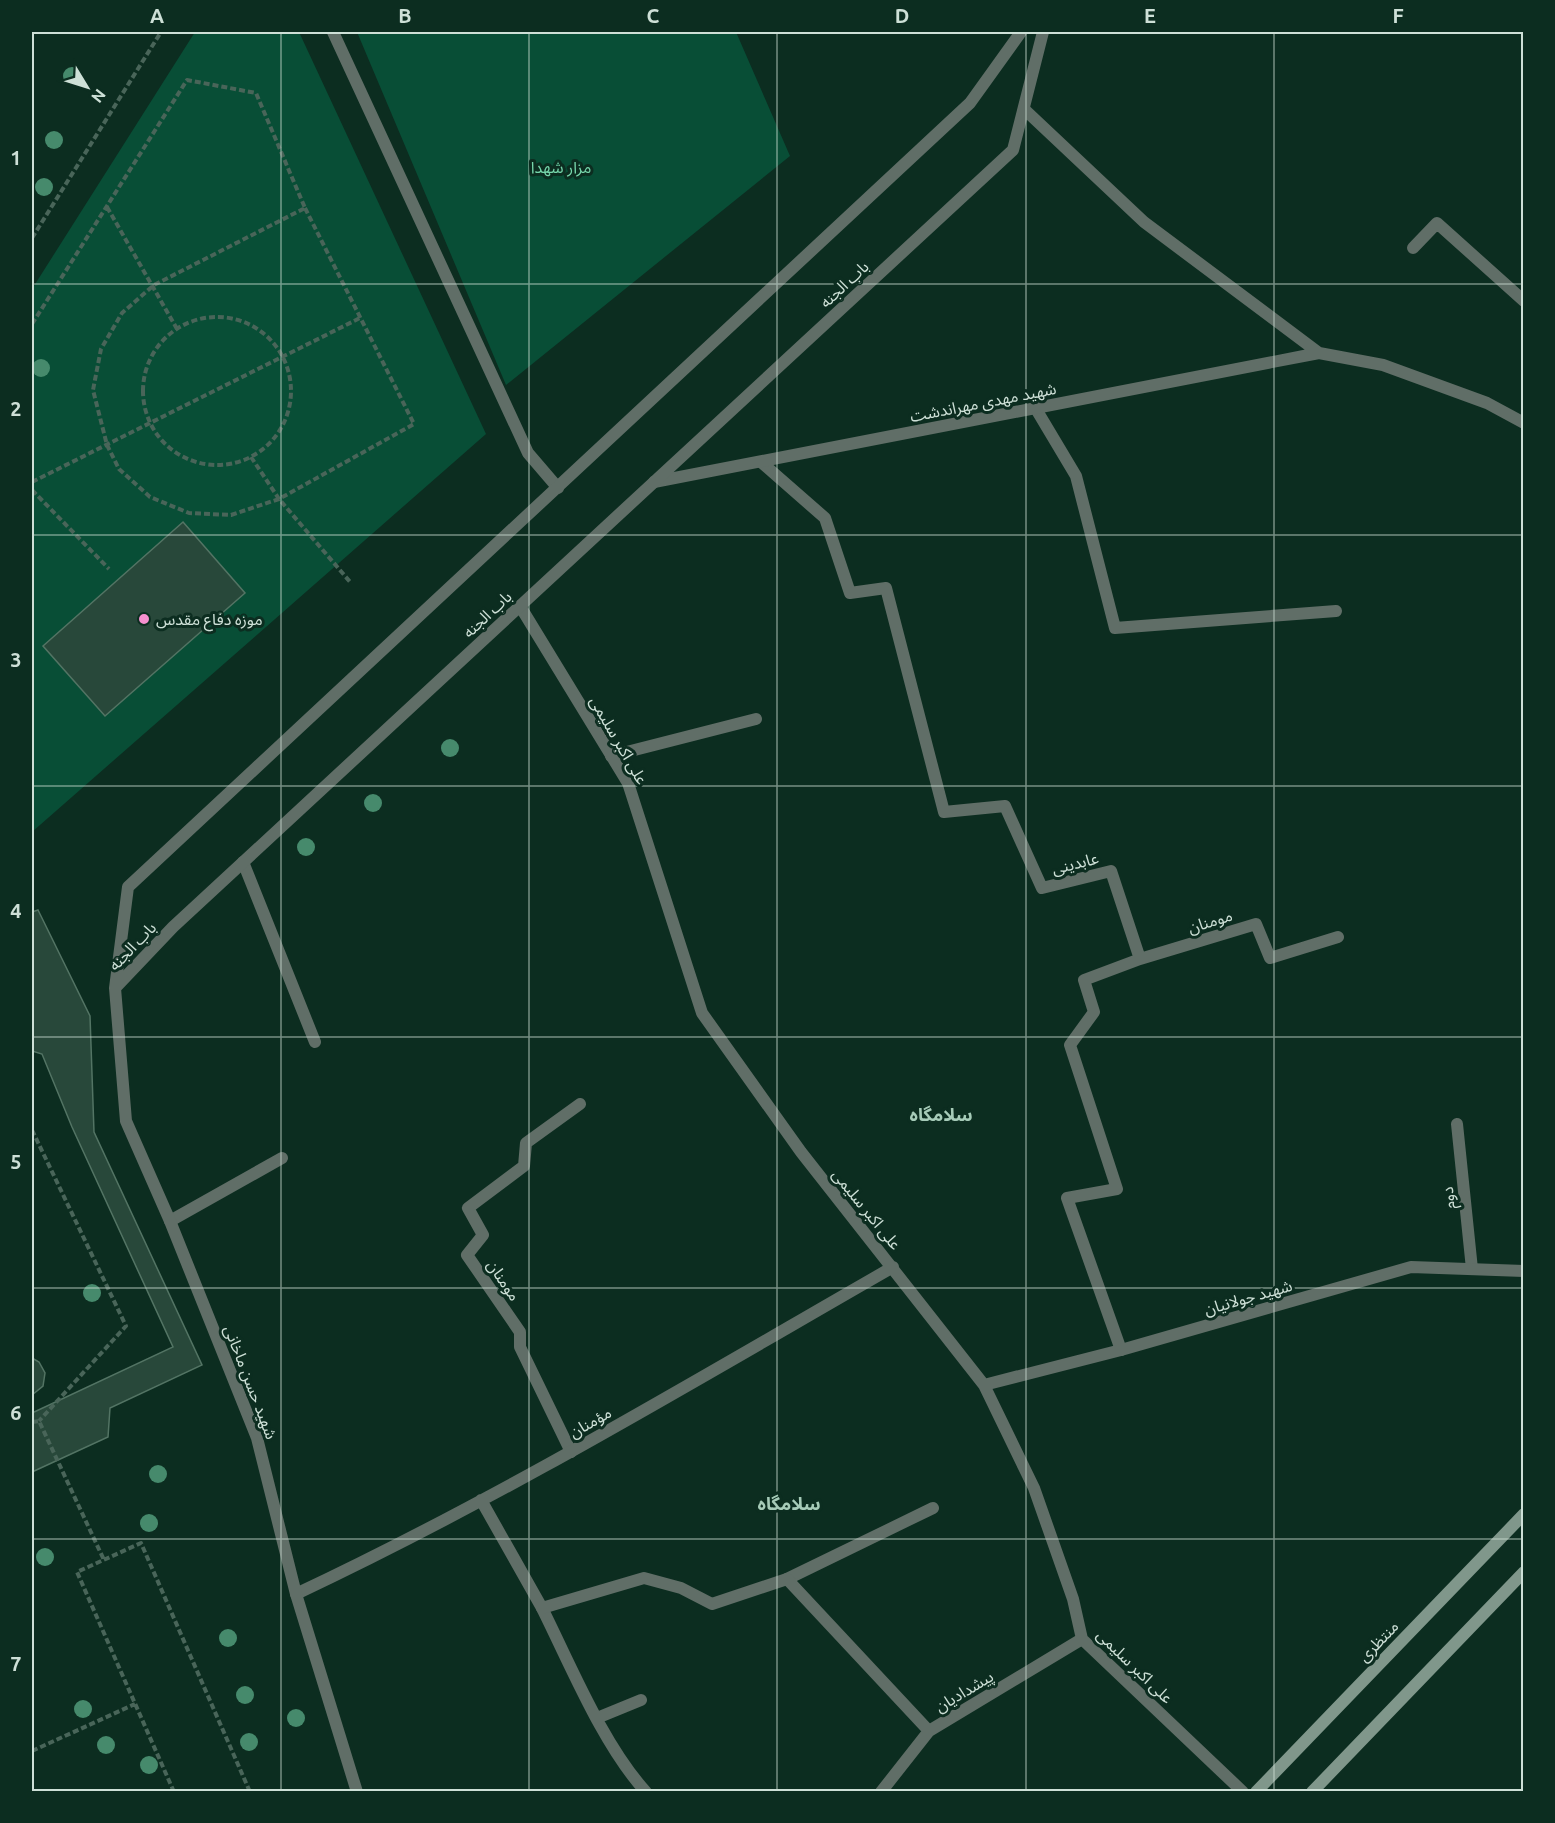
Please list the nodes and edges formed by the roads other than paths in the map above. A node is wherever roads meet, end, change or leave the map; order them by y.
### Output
1 (333, 32) edge
2 (1022, 32) edge
3 (1043, 32) edge
4 (1024, 109) junction
5 (1413, 248) dead end
6 (1524, 301) edge
7 (1319, 354) junction
8 (1036, 409) junction
9 (1524, 423) edge
10 (761, 462) junction
11 (654, 482) junction
12 (558, 488) junction
13 (520, 606) junction
14 (1336, 610) dead end
15 (756, 719) dead end
16 (611, 756) junction
17 (243, 862) junction
18 (1338, 937) dead end
19 (1140, 959) junction
20 (115, 988) junction
21 (315, 1042) dead end
22 (579, 1104) dead end
23 (1457, 1124) dead end
24 (282, 1158) dead end
25 (170, 1221) junction
26 (893, 1267) junction
27 (1472, 1269) junction
28 (1524, 1271) edge
29 (1121, 1350) junction
30 (984, 1385) junction
31 (571, 1452) junction
32 (481, 1500) junction
33 (933, 1508) dead end
34 (1524, 1514) edge
35 (1524, 1572) edge
36 (787, 1579) junction
37 (296, 1593) junction
38 (542, 1608) junction
39 (1082, 1639) junction
40 (641, 1700) dead end
41 (597, 1718) junction
42 (929, 1731) junction
43 (357, 1791) edge
44 (646, 1791) edge
45 (881, 1791) edge
46 (1243, 1791) edge
47 (1256, 1791) edge
48 (1312, 1791) edge

1 - 12 street
2 - 12 street, باب الجنه
3 - 4 street, باب الجنه
4 - 7 street, شهید مهدی مهراندشت
4 - 11 street, باب الجنه
5 - 6 street
7 - 8 street, شهید مهدی مهراندشت
7 - 9 street, شهید مهدی مهراندشت
8 - 10 street, شهید مهدی مهراندشت
8 - 14 street
10 - 11 street, شهید مهدی مهراندشت
10 - 19 street, عابدینی
11 - 13 street, باب الجنه
12 - 20 street, باب الجنه
13 - 16 street, علی اکبر سلیمی
13 - 17 street, باب الجنه
15 - 16 street
16 - 26 street, علی اکبر سلیمی
17 - 20 street, باب الجنه
17 - 21 street
18 - 19 street, مومنان
19 - 29 street
20 - 25 street, شهید حسن ماخانی
22 - 31 street, مومنان
23 - 27 street, دوم
24 - 25 street
25 - 37 street, شهید حسن ماخانی
26 - 30 street, علی اکبر سلیمی
26 - 31 street, مؤمنان
27 - 28 street, شهید جولانیان
27 - 29 street, شهید جولانیان
29 - 30 street, شهید جولانیان
30 - 39 street, علی اکبر سلیمی
31 - 32 street, مؤمنان
32 - 37 street, مؤمنان
32 - 38 street
33 - 36 street
34 - 47 main road, منتظری
35 - 48 main road
36 - 38 street
36 - 42 street
37 - 43 street, شهید حسن ماخانی
38 - 41 street
39 - 42 street, پیشدادیان
39 - 46 street, علی اکبر سلیمی
40 - 41 street
41 - 44 street
42 - 45 street, پیشدادیان

